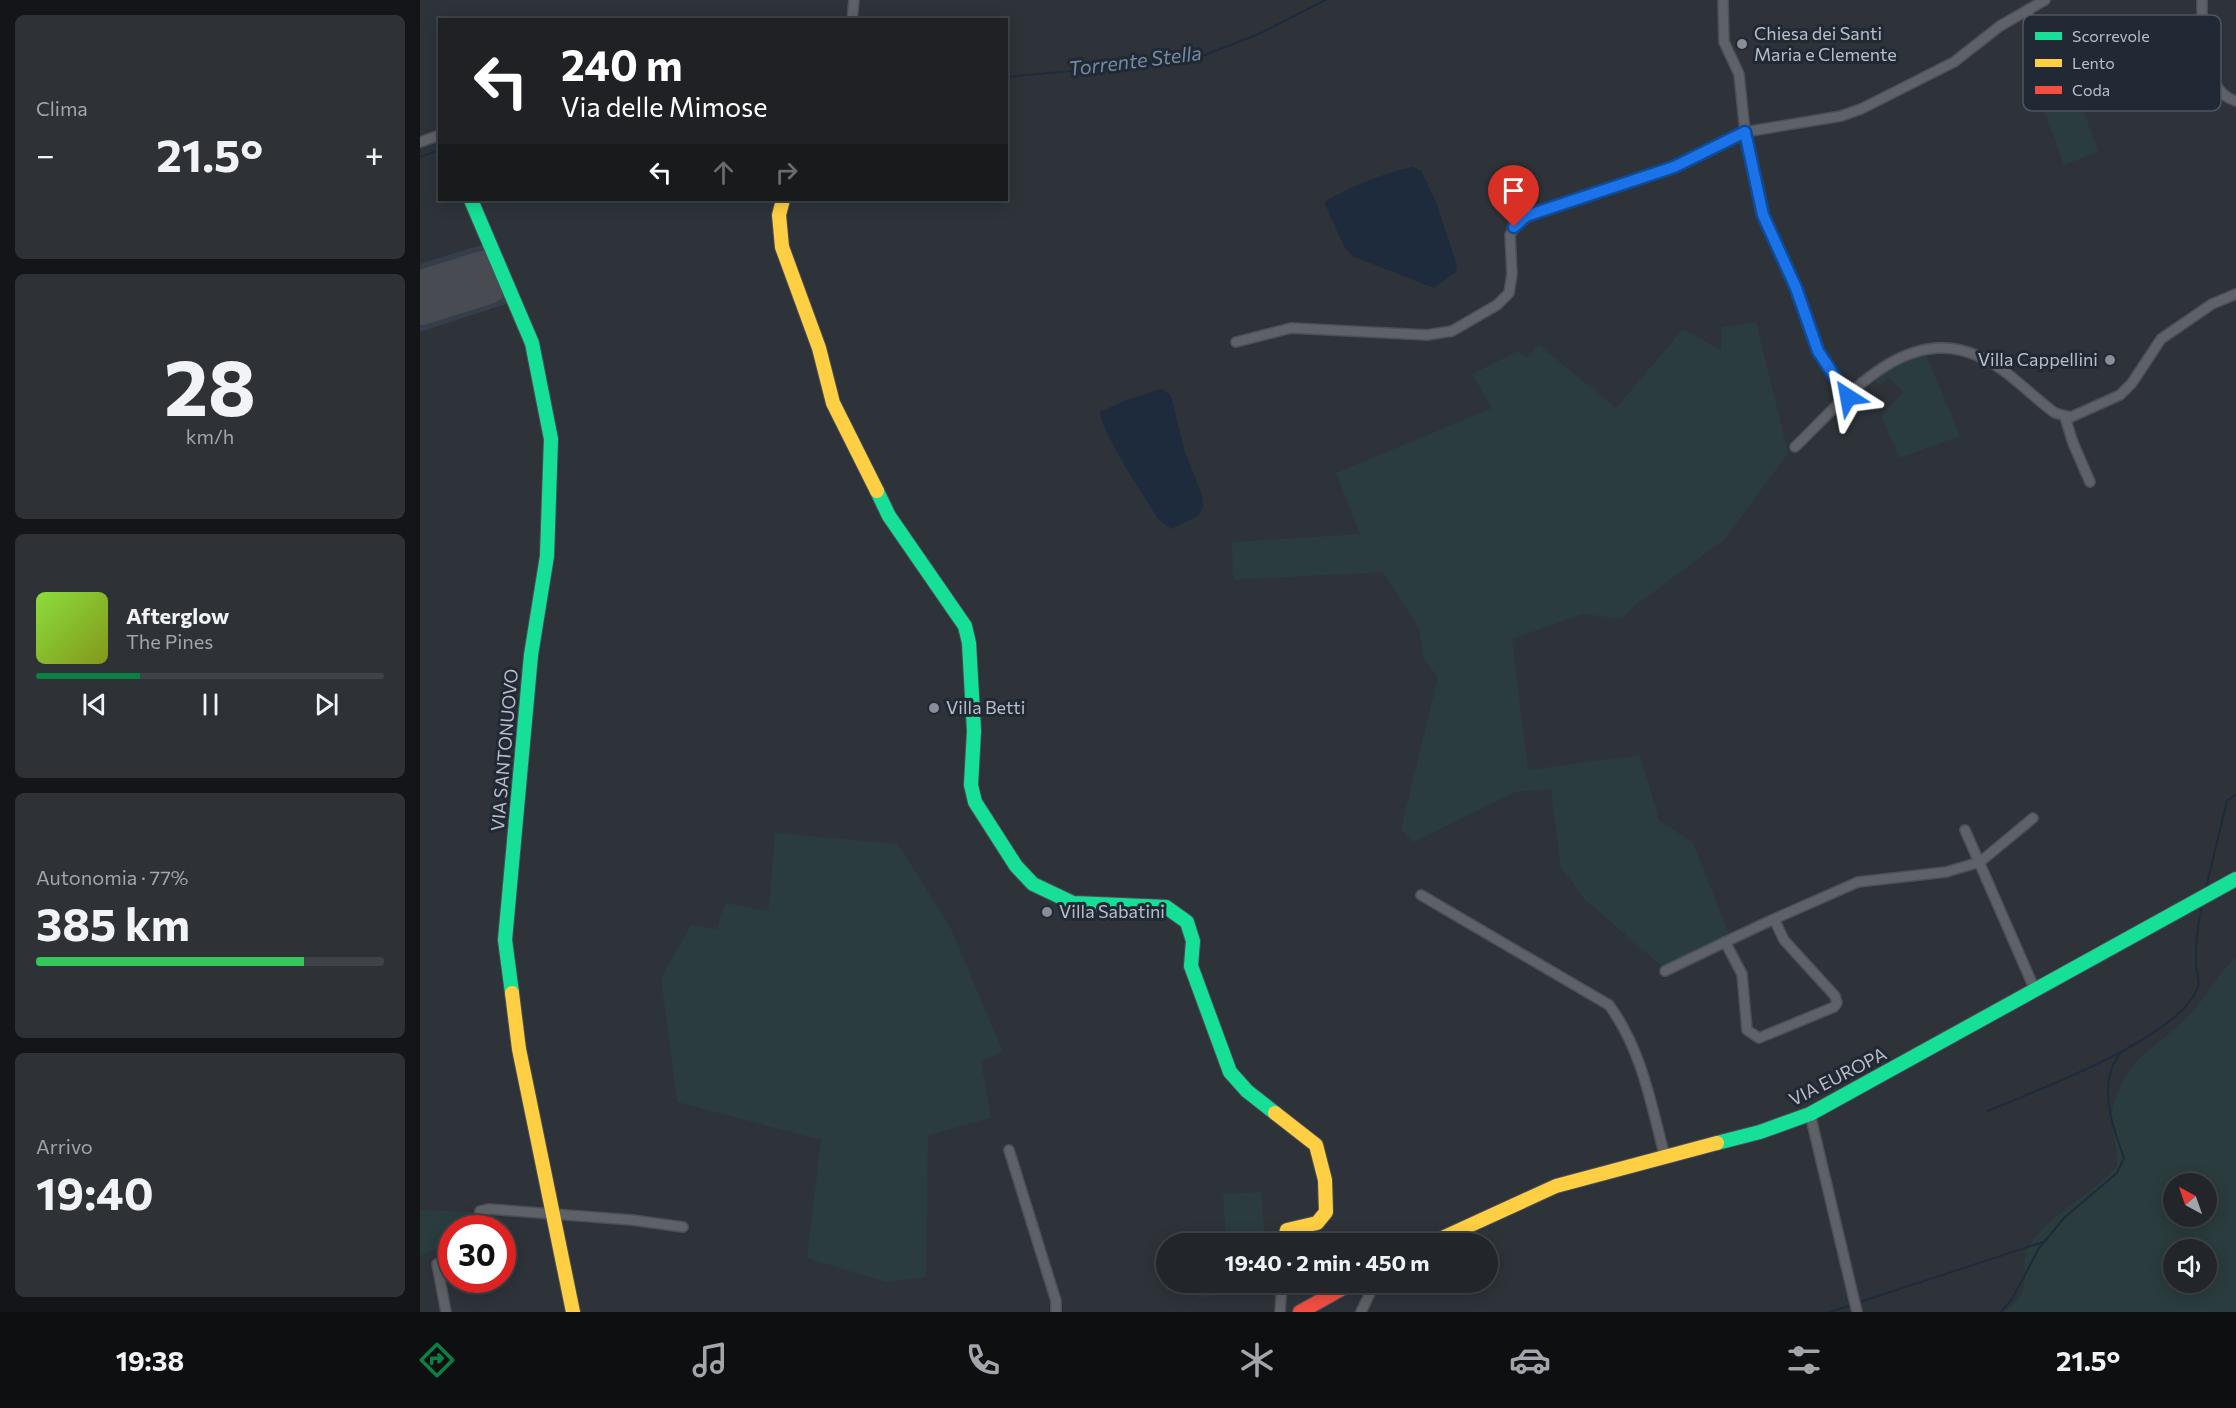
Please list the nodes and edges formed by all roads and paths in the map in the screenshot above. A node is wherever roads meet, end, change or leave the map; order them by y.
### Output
1 (854, 0) edge
2 (1723, 0) edge
3 (2045, 0) edge
4 (2028, 11) junction
5 (2028, 15) edge
6 (852, 18) edge
7 (2221, 91) edge
8 (2236, 101) edge
9 (1745, 132) junction
10 (438, 135) edge
11 (420, 142) edge
12 (471, 201) edge
13 (783, 201) edge
14 (2236, 294) edge
15 (1236, 342) dead end
16 (1848, 397) junction
17 (2065, 417) junction
18 (1796, 447) dead end
19 (2090, 482) dead end
20 (2033, 818) dead end
21 (1965, 830) dead end
22 (1980, 862) junction
23 (2236, 879) edge
24 (1421, 895) dead end
25 (1774, 919) junction
26 (1725, 942) junction
27 (1665, 971) dead end
28 (2035, 990) junction
29 (1810, 1114) junction
30 (1009, 1150) dead end
31 (1665, 1158) junction
32 (553, 1214) junction
33 (479, 1215) edge
34 (683, 1227) dead end
35 (1286, 1233) edge
36 (1454, 1233) edge
37 (437, 1263) dead end
38 (1281, 1293) edge
39 (1334, 1293) edge
40 (1370, 1293) edge
41 (446, 1312) edge
42 (573, 1312) edge
43 (1056, 1312) edge
44 (1280, 1312) edge
45 (1300, 1312) edge
46 (1361, 1312) edge
47 (1857, 1312) edge

1 - 6 street
2 - 9 street
3 - 4 street
4 - 5 street
4 - 9 street
7 - 8 street
9 - 15 street
9 - 16 street
10 - 11 street
12 - 32 street, VIA SANTONUOVO
13 - 35 street
14 - 17 street
16 - 17 street
16 - 18 street
17 - 19 street
20 - 22 street
21 - 22 street
22 - 25 street
22 - 28 street
23 - 28 street, VIA EUROPA
24 - 31 street
25 - 26 street
25 - 26 street
26 - 27 street
28 - 29 street, VIA EUROPA
29 - 31 street, VIA EUROPA
29 - 47 street
30 - 43 street
31 - 36 street, VIA EUROPA
32 - 33 street
32 - 34 street
32 - 42 street, VIA SANTONUOVO
37 - 41 street
38 - 44 street
39 - 45 street
40 - 46 street

